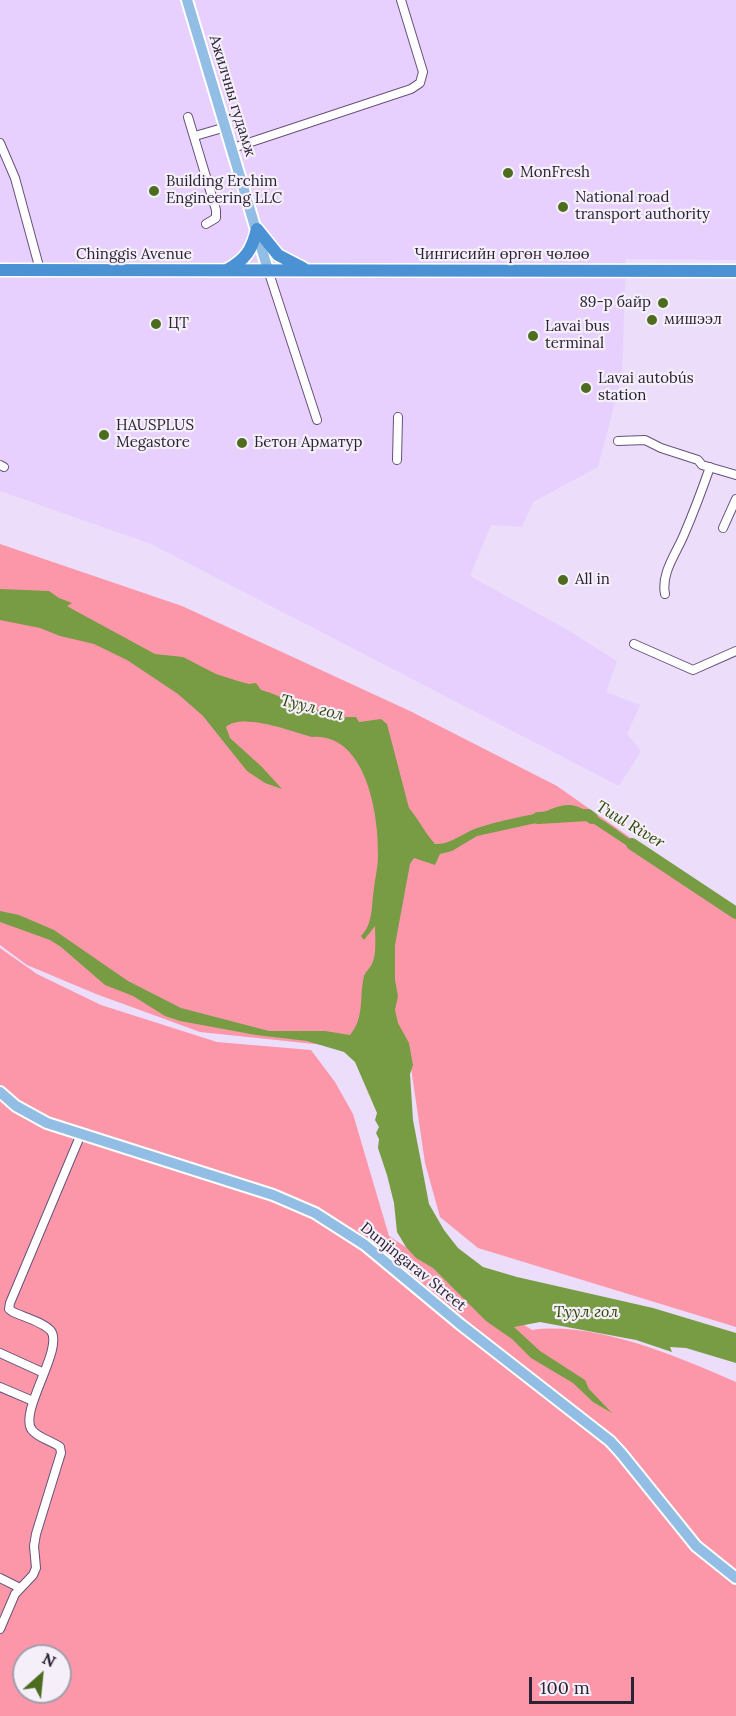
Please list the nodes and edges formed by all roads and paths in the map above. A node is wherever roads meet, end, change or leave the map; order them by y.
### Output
1 (187, 0) edge
2 (401, 0) edge
3 (188, 117) dead end
4 (226, 127) junction
5 (195, 136) junction
6 (0, 143) edge
7 (233, 148) junction
8 (206, 224) dead end
9 (256, 230) junction
10 (0, 270) edge
11 (40, 270) junction
12 (227, 270) junction
13 (268, 270) junction
14 (309, 270) junction
15 (736, 271) edge
16 (398, 417) dead end
17 (317, 420) dead end
18 (618, 441) dead end
19 (397, 460) dead end
20 (710, 467) junction
21 (736, 475) edge
22 (736, 499) edge
23 (723, 528) dead end
24 (665, 594) dead end
25 (634, 644) dead end
26 (736, 651) edge
27 (0, 1092) edge
28 (81, 1134) junction
29 (0, 1353) edge
30 (44, 1373) junction
31 (0, 1387) edge
32 (33, 1401) junction
33 (0, 1578) edge
34 (736, 1578) edge
35 (20, 1588) junction
36 (0, 1629) edge

1 - 4 main road, Ажилчны гудамж
2 - 7 street
3 - 5 street
4 - 5 street
4 - 7 main road, Ажилчны гудамж
5 - 8 street
6 - 11 street
7 - 9 main road, Ажилчны гудамж
9 - 12 highway
9 - 13 main road, Ажилчны гудамж
9 - 14 highway
10 - 11 highway, Chinggis Avenue
11 - 12 highway, Chinggis Avenue
12 - 13 highway, Chinggis Avenue
13 - 14 highway, Чингисийн өргөн чөлөө
13 - 17 street
14 - 15 highway, Чингисийн өргөн чөлөө
16 - 19 street
18 - 20 street
20 - 21 street
20 - 24 street
22 - 23 street
25 - 26 street
27 - 28 main road, Dunjingarav Street
28 - 30 street
28 - 34 main road, Dunjingarav Street
29 - 30 street
30 - 32 street
31 - 32 street
32 - 35 street
33 - 35 street
35 - 36 street

